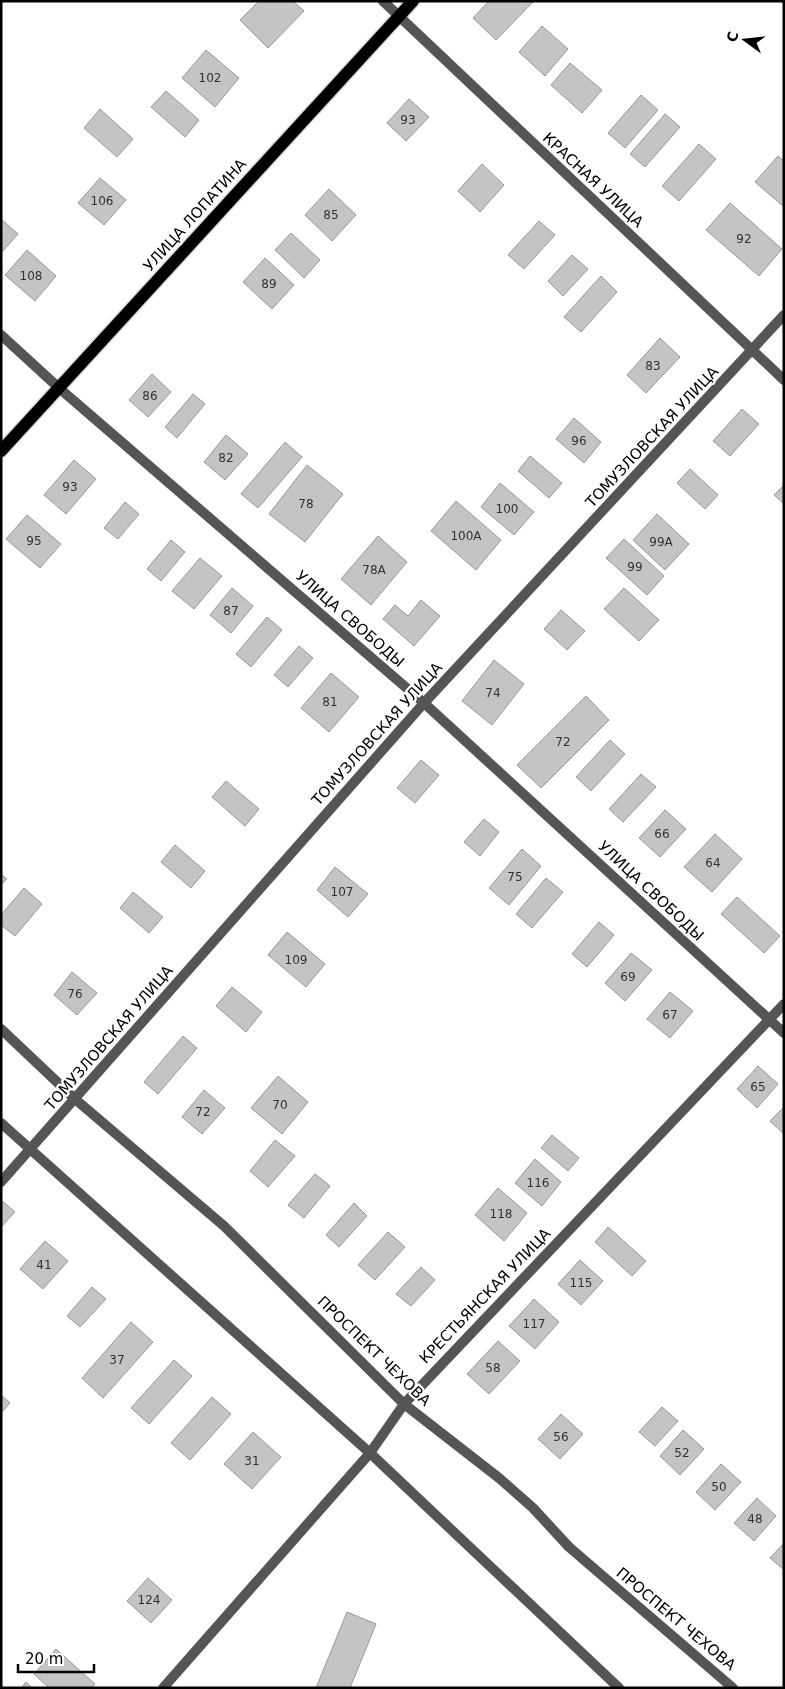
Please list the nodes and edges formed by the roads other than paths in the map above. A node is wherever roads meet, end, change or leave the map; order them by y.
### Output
1 (382, 1) edge
2 (413, 1) edge
3 (399, 16) junction
4 (784, 315) edge
5 (1, 335) edge
6 (753, 351) junction
7 (784, 380) edge
8 (59, 388) junction
9 (1, 451) edge
10 (424, 703) junction
11 (784, 1004) edge
12 (769, 1020) junction
13 (1, 1029) edge
14 (784, 1033) edge
15 (75, 1099) junction
16 (1, 1123) edge
17 (30, 1150) junction
18 (1, 1182) edge
19 (404, 1404) junction
20 (370, 1454) junction
21 (163, 1688) edge
22 (619, 1688) edge
23 (733, 1688) edge

1 - 3 street, КРАСНАЯ УЛИЦА
2 - 3 main road, УЛИЦА ЛОПАТИНА
3 - 6 street, КРАСНАЯ УЛИЦА
3 - 8 main road, УЛИЦА ЛОПАТИНА
4 - 6 street, ТОМУЗЛОВСКАЯ УЛИЦА
5 - 8 street, УЛИЦА СВОБОДЫ
6 - 7 street, КРАСНАЯ УЛИЦА
6 - 10 street, ТОМУЗЛОВСКАЯ УЛИЦА
8 - 9 main road, УЛИЦА ЛОПАТИНА
8 - 10 street, УЛИЦА СВОБОДЫ
10 - 12 street, УЛИЦА СВОБОДЫ
10 - 15 street, ТОМУЗЛОВСКАЯ УЛИЦА
11 - 12 street, КРЕСТЬЯНСКАЯ УЛИЦА
12 - 14 street, УЛИЦА СВОБОДЫ
12 - 19 street, КРЕСТЬЯНСКАЯ УЛИЦА
13 - 15 street, ПРОСПЕКТ ЧЕХОВА
15 - 17 street, ТОМУЗЛОВСКАЯ УЛИЦА
15 - 19 street, ПРОСПЕКТ ЧЕХОВА
16 - 17 street
17 - 18 street, ТОМУЗЛОВСКАЯ УЛИЦА
17 - 20 street
19 - 20 street, КРЕСТЬЯНСКАЯ УЛИЦА
19 - 23 street, ПРОСПЕКТ ЧЕХОВА
20 - 21 street, КРЕСТЬЯНСКАЯ УЛИЦА
20 - 22 street

